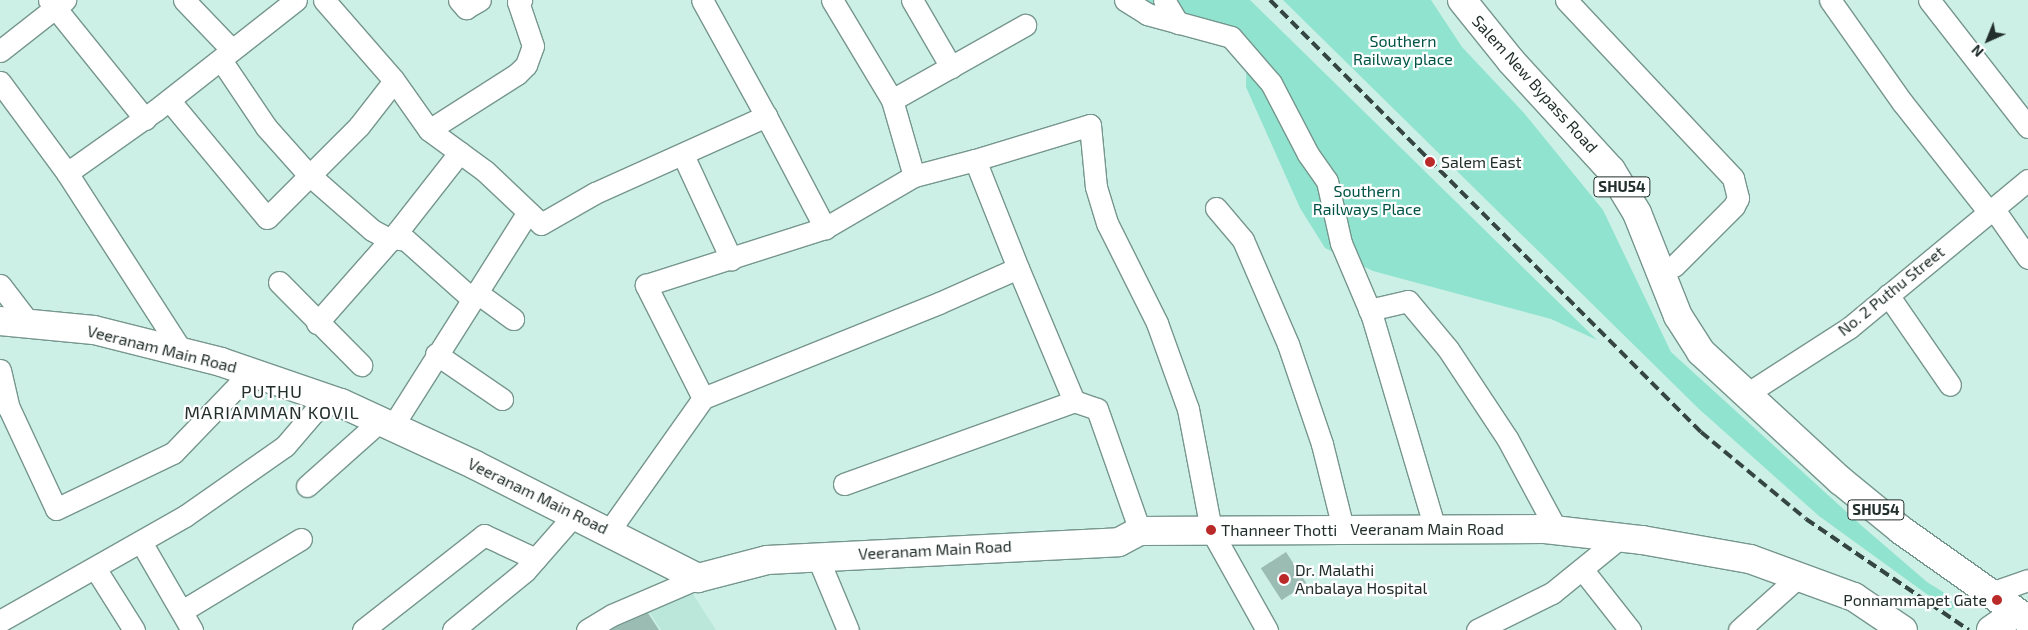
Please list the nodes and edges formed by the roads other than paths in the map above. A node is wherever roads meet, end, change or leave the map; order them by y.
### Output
1 (184, 0) edge
2 (296, 0) edge
3 (324, 0) edge
4 (459, 0) edge
5 (480, 0) edge
6 (519, 0) edge
7 (702, 0) edge
8 (832, 0) edge
9 (912, 0) edge
10 (1125, 0) edge
11 (1164, 0) edge
12 (1462, 0) edge
13 (1483, 0) edge
14 (1566, 0) edge
15 (1830, 0) edge
16 (1930, 0) edge
17 (57, 3) edge
18 (1178, 23) junction
19 (1025, 25) dead end
20 (0, 51) edge
21 (226, 55) junction
22 (951, 67) junction
23 (394, 81) junction
24 (0, 82) edge
25 (169, 100) junction
26 (892, 100) junction
27 (766, 116) junction
28 (145, 119) junction
29 (2028, 127) edge
30 (429, 130) junction
31 (460, 152) junction
32 (683, 155) junction
33 (975, 160) junction
34 (67, 173) junction
35 (311, 176) junction
36 (914, 176) junction
37 (2028, 180) edge
38 (1216, 208) dead end
39 (1991, 210) junction
40 (528, 212) junction
41 (825, 228) junction
42 (392, 238) junction
43 (2028, 258) edge
44 (731, 259) junction
45 (1674, 266) junction
46 (1018, 268) junction
47 (279, 282) dead end
48 (0, 285) edge
49 (473, 295) junction
50 (1888, 295) junction
51 (1369, 310) junction
52 (513, 318) dead end
53 (0, 321) edge
54 (317, 323) junction
55 (30, 324) junction
56 (183, 352) junction
57 (436, 354) junction
58 (361, 364) dead end
59 (0, 370) edge
60 (251, 372) junction
61 (1950, 386) dead end
62 (1748, 393) junction
63 (326, 398) junction
64 (703, 398) junction
65 (502, 399) dead end
66 (1074, 401) junction
67 (386, 424) junction
68 (844, 484) dead end
69 (308, 486) dead end
70 (575, 514) junction
71 (1343, 528) junction
72 (1435, 529) junction
73 (1211, 530) junction
74 (1557, 530) junction
75 (609, 531) junction
76 (1140, 531) junction
77 (1621, 538) junction
78 (301, 539) dead end
79 (141, 542) junction
80 (817, 556) junction
81 (536, 558) junction
82 (95, 568) junction
83 (1582, 569) junction
84 (1798, 577) junction
85 (698, 578) junction
86 (2028, 580) edge
87 (1988, 594) junction
88 (182, 611) junction
89 (2022, 616) edge
90 (0, 620) edge
91 (617, 622) edge
92 (134, 630) edge
93 (192, 630) edge
94 (363, 630) edge
95 (453, 630) edge
96 (587, 630) edge
97 (848, 630) edge
98 (1267, 630) edge
99 (1477, 630) edge
100 (1630, 630) edge
101 (1739, 630) edge
102 (1903, 630) edge
103 (1991, 630) edge

1 - 21 street
2 - 21 street
3 - 23 street
4 - 5 street
6 - 30 street
7 - 27 street
8 - 26 street
9 - 22 street
10 - 18 street
11 - 18 street
12 - 62 main road, Salem New Bypass Road / SHU54
13 - 45 main road, Salem New Bypass Road / SHU54
14 - 45 street
15 - 39 street
16 - 29 street
17 - 20 street
17 - 28 street
18 - 51 street
19 - 22 street
21 - 25 street
21 - 35 street
22 - 26 street
23 - 30 street
23 - 35 street
24 - 34 street
25 - 28 street
25 - 35 street
26 - 36 street
27 - 32 street
27 - 41 street
28 - 34 street
30 - 31 street
31 - 40 street
31 - 42 street
32 - 40 street
32 - 44 street
33 - 36 street
33 - 46 street
33 - 73 street
34 - 56 street
35 - 42 street
36 - 41 street
37 - 39 street, No. 2 Puthu Street
38 - 71 street
39 - 43 street
39 - 50 street, No. 2 Puthu Street
40 - 49 street
41 - 44 street
42 - 49 street
42 - 54 street
44 - 64 street
45 - 62 main road, Salem New Bypass Road / SHU54
46 - 64 street
46 - 66 street
47 - 54 street
48 - 55 street
49 - 52 street
49 - 57 street
50 - 61 street
50 - 62 street, No. 2 Puthu Street
51 - 72 street
51 - 74 street
53 - 55 main road, Veeranam Main Road
54 - 58 street
55 - 56 main road, Veeranam Main Road
56 - 60 main road, Veeranam Main Road
57 - 65 street
57 - 67 street
59 - 60 street
60 - 63 main road, Veeranam Main Road
62 - 87 main road, Salem New Bypass Road / SHU54
63 - 67 main road, Veeranam Main Road
63 - 79 street
64 - 75 street
66 - 68 street
66 - 76 street
67 - 69 street
67 - 70 main road, Veeranam Main Road
70 - 75 main road, Veeranam Main Road
70 - 81 street
71 - 72 main road, Veeranam Main Road
71 - 73 main road, Veeranam Main Road
72 - 74 main road, Veeranam Main Road
73 - 76 main road, Veeranam Main Road
73 - 98 street
74 - 77 main road, Veeranam Main Road
75 - 85 main road, Veeranam Main Road
76 - 80 main road, Veeranam Main Road
77 - 83 street
77 - 84 main road, Veeranam Main Road
78 - 88 street
79 - 82 street
79 - 88 street
80 - 85 main road, Veeranam Main Road
80 - 97 street
81 - 94 street
81 - 95 street
82 - 90 street
82 - 92 street
83 - 99 street
83 - 100 street
84 - 101 street
84 - 102 main road, Veeranam Main Road
85 - 91 street
86 - 87 street
87 - 89 main road, Salem New Bypass Road / SHU54
88 - 93 street
89 - 103 main road
91 - 96 street

